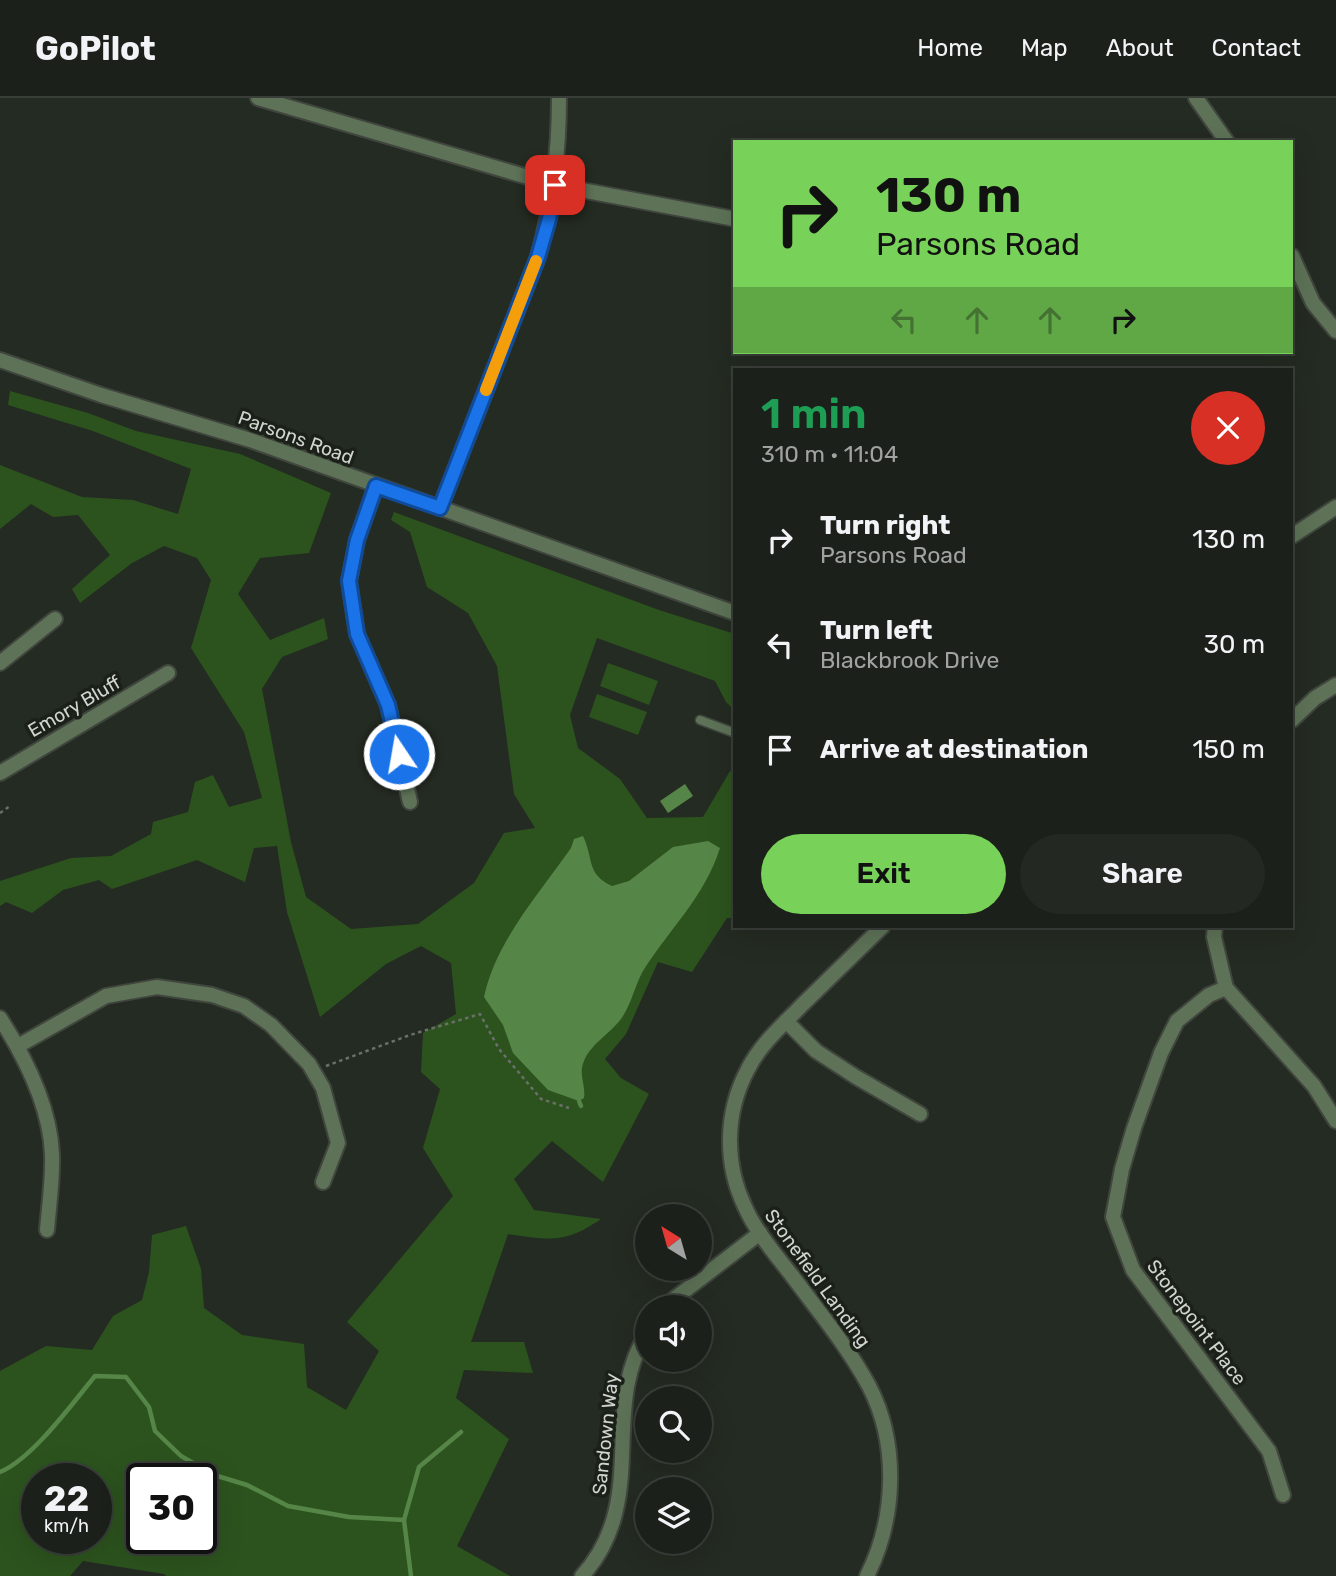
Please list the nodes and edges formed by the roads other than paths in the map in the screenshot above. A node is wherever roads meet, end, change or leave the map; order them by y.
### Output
1 (258, 98) edge
2 (559, 98) edge
3 (1196, 98) edge
4 (1226, 140) edge
5 (555, 185) junction
6 (733, 219) edge
7 (1293, 259) edge
8 (1336, 331) edge
9 (0, 360) edge
10 (376, 486) junction
11 (1336, 507) edge
12 (440, 508) junction
13 (1293, 535) edge
14 (733, 612) edge
15 (55, 619) dead end
16 (0, 663) edge
17 (168, 673) dead end
18 (1336, 685) edge
19 (1293, 719) edge
20 (700, 720) dead end
21 (733, 732) edge
22 (0, 772) edge
23 (410, 802) dead end
24 (881, 928) edge
25 (1215, 928) edge
26 (1226, 988) junction
27 (0, 1018) edge
28 (786, 1021) junction
29 (18, 1046) junction
30 (920, 1114) dead end
31 (1336, 1121) edge
32 (323, 1182) dead end
33 (47, 1230) dead end
34 (760, 1233) junction
35 (679, 1295) edge
36 (635, 1356) edge
37 (1283, 1495) dead end
38 (582, 1576) edge
39 (867, 1576) edge

1 - 5 street
2 - 5 street
3 - 4 street
5 - 6 street
5 - 12 street
7 - 8 street
9 - 10 street, Parsons Road
10 - 12 street, Parsons Road
10 - 23 street
11 - 13 street
12 - 14 street, Parsons Road
15 - 16 street
17 - 22 street, Emory Bluff
18 - 19 street
20 - 21 lane
24 - 28 street, Stonefield Landing
25 - 26 street
26 - 31 street
26 - 37 street, Stonepoint Place
27 - 29 street
28 - 30 street
28 - 34 street, Stonefield Landing
29 - 32 street
29 - 33 street
34 - 35 street
34 - 39 street, Stonefield Landing
36 - 38 street, Sandown Way

